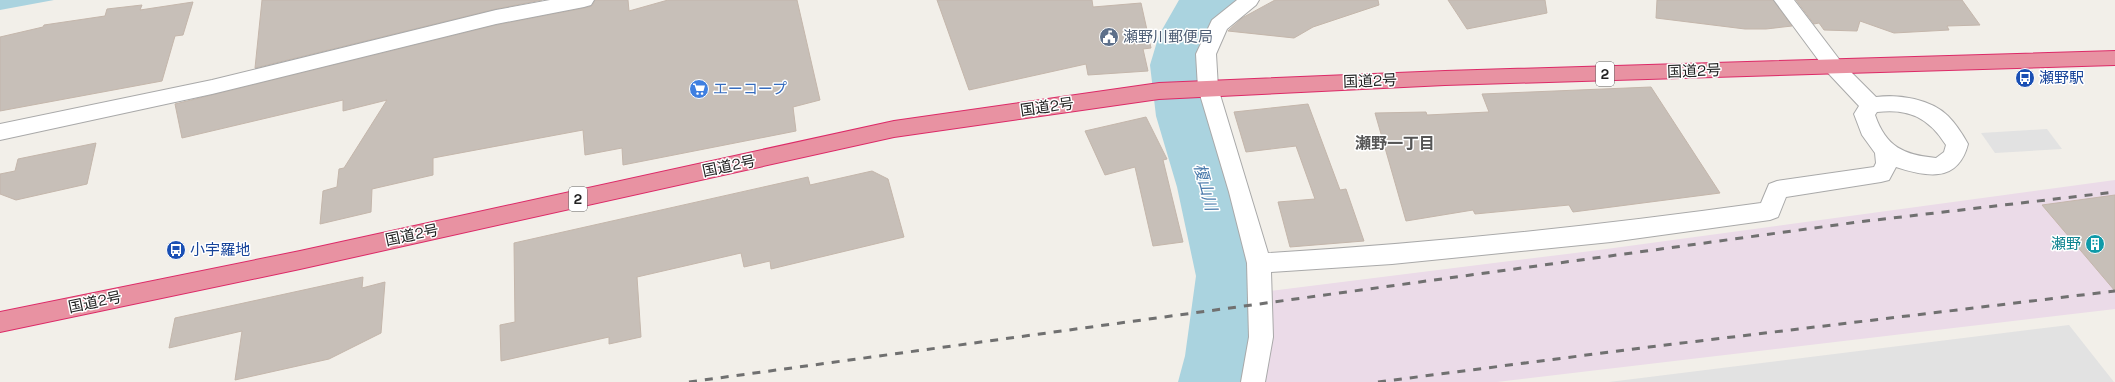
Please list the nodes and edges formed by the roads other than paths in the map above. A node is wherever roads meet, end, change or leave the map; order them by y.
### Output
1 (584, 0) edge
2 (1249, 0) edge
3 (1784, 0) edge
4 (2115, 58) edge
5 (1834, 68) junction
6 (1204, 88) junction
7 (1871, 105) junction
8 (0, 132) edge
9 (1885, 149) junction
10 (1259, 263) junction
11 (0, 322) edge
12 (1253, 382) edge

1 - 8 street
2 - 6 street
3 - 5 street
4 - 5 highway, 国道2号 / 2
5 - 6 highway, 国道2号 / 2
5 - 7 street
6 - 10 street
6 - 11 highway, 国道2号 / 2
7 - 9 street
7 - 9 street
9 - 10 street
10 - 12 street

